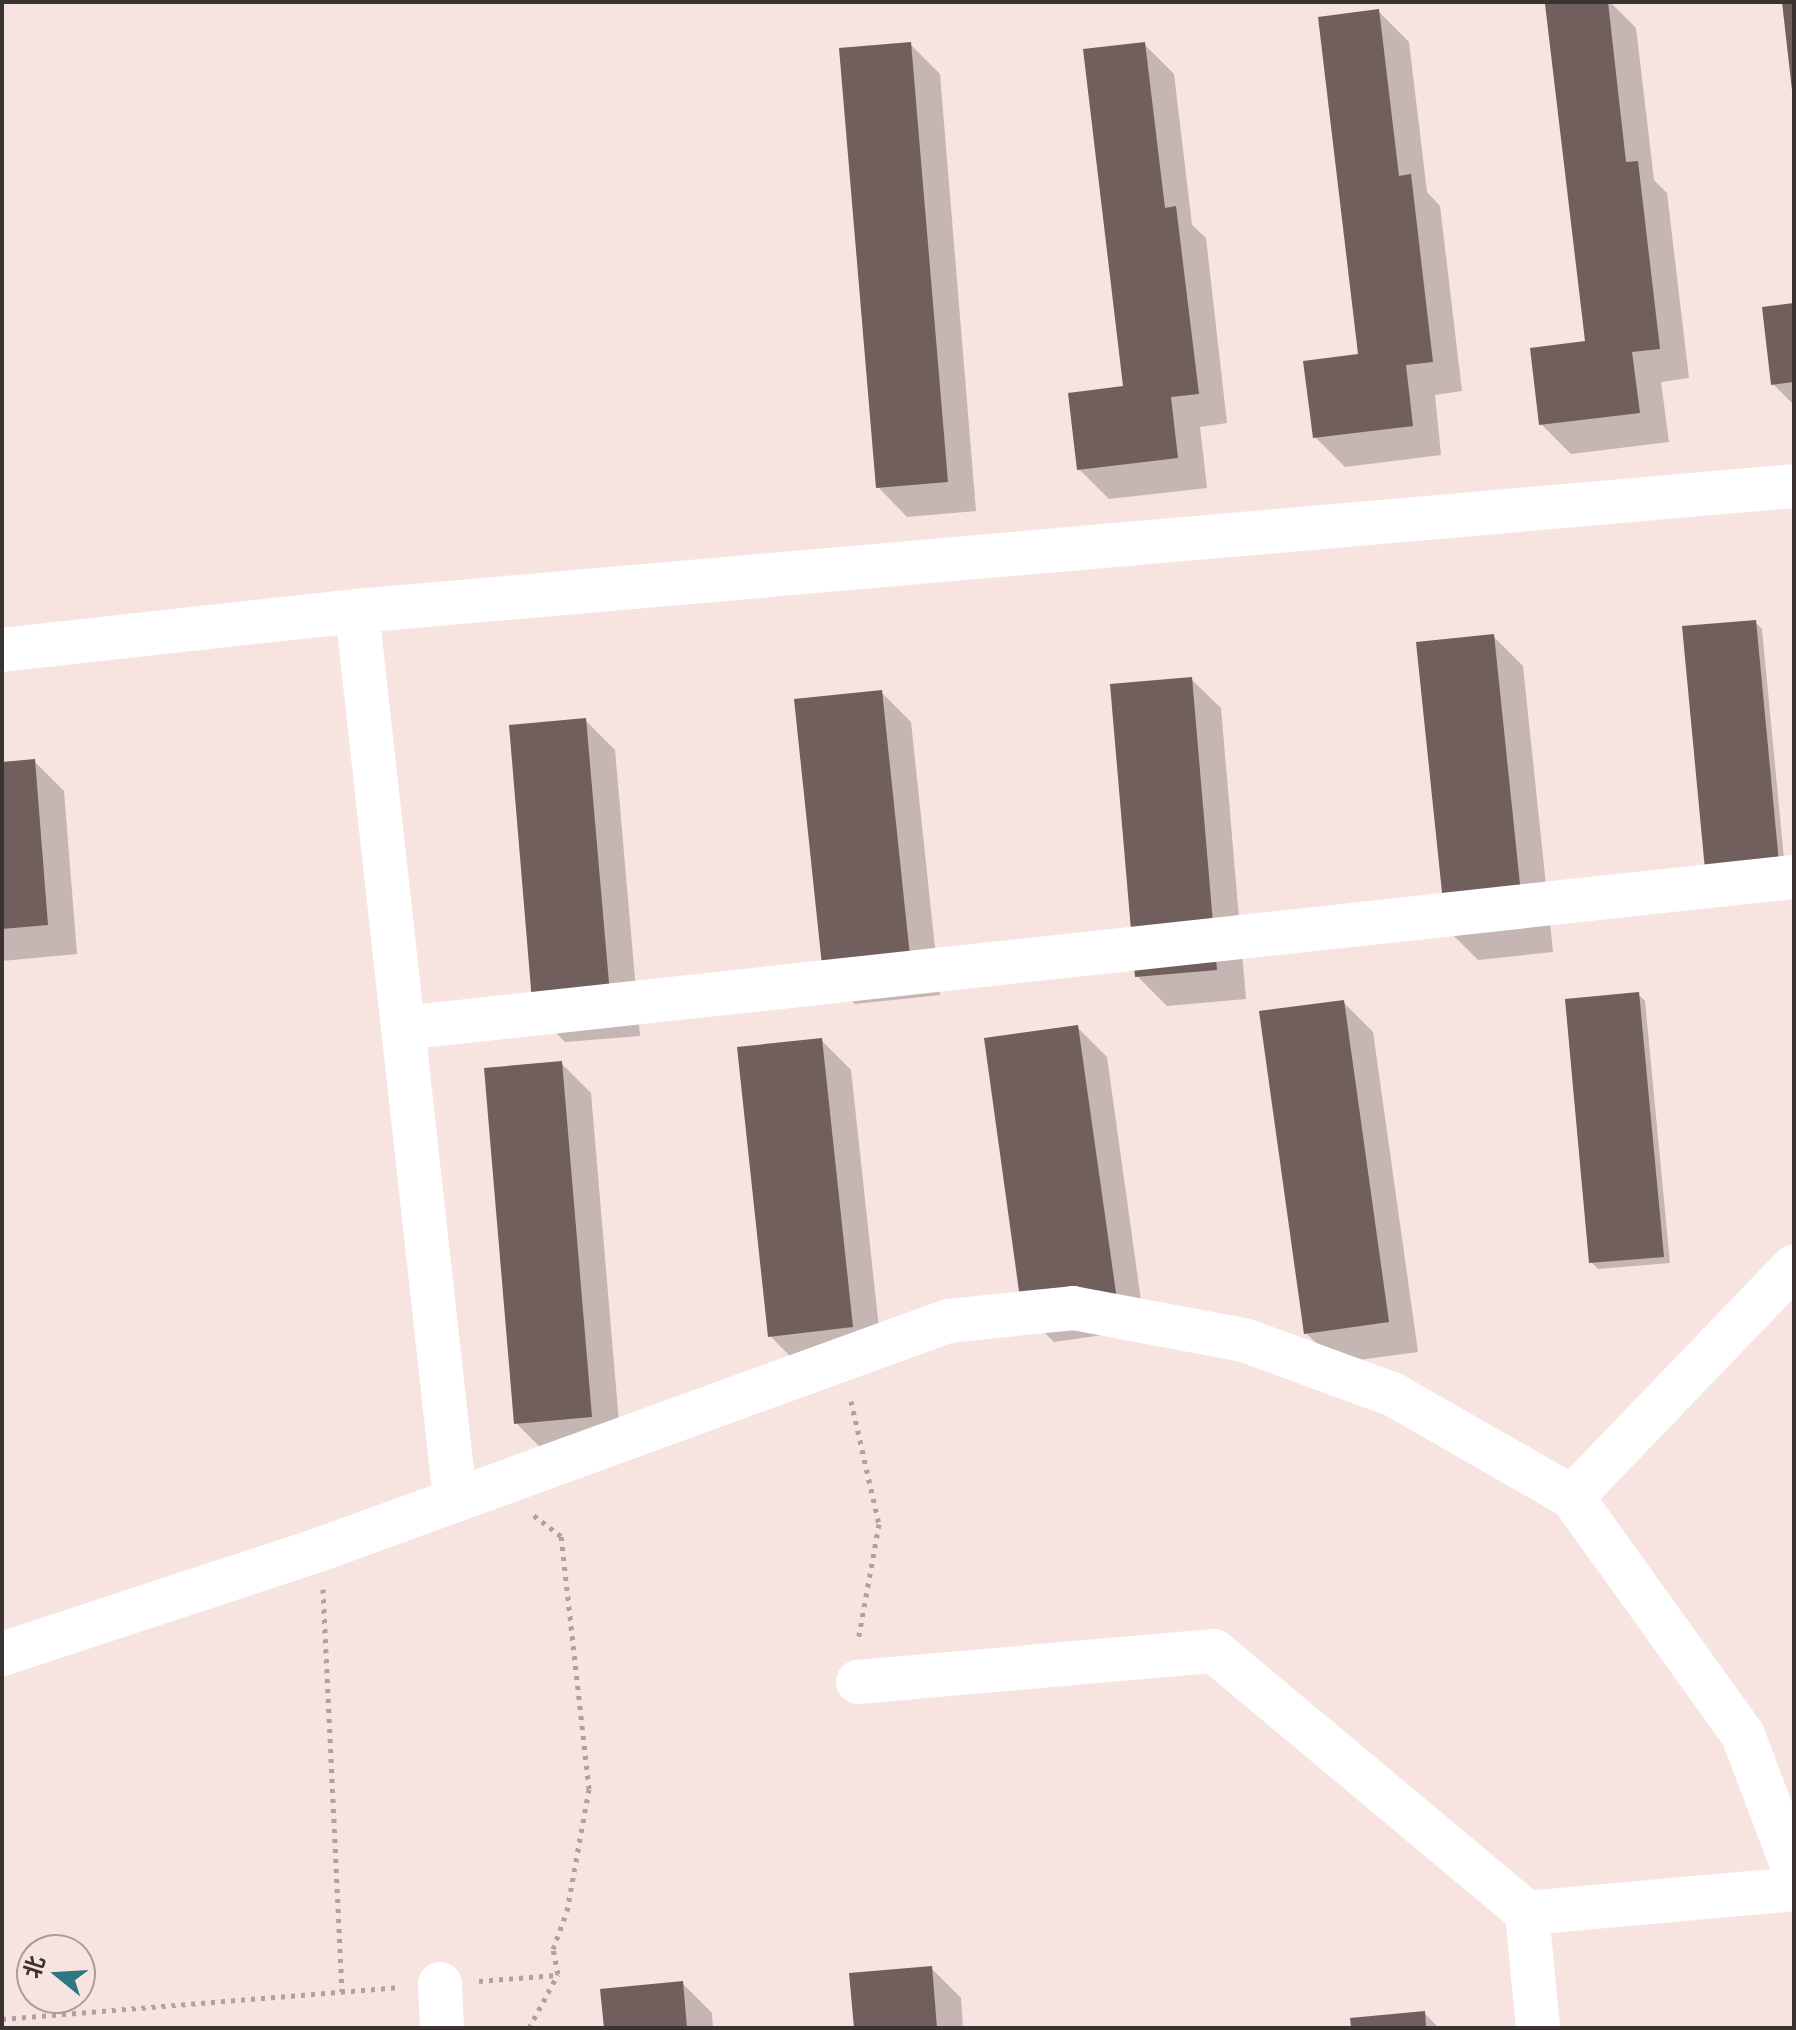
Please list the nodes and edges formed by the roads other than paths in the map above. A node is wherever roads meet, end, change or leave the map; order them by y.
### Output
1 (1794, 486) edge
2 (357, 611) junction
3 (2, 650) edge
4 (1794, 877) edge
5 (403, 1028) junction
6 (1794, 1266) edge
7 (474, 1492) junction
8 (1572, 1497) junction
9 (2, 1654) edge
10 (858, 1682) road end
11 (1794, 1870) edge
12 (1794, 1889) edge
13 (1527, 1913) junction
14 (440, 1984) road end
15 (442, 2028) edge
16 (1538, 2028) edge

1 - 2 street
2 - 3 street
2 - 5 street
4 - 5 street
5 - 7 street
6 - 8 street
7 - 8 street
7 - 9 street
8 - 11 street
10 - 13 street
12 - 13 street
13 - 16 street
14 - 15 street

